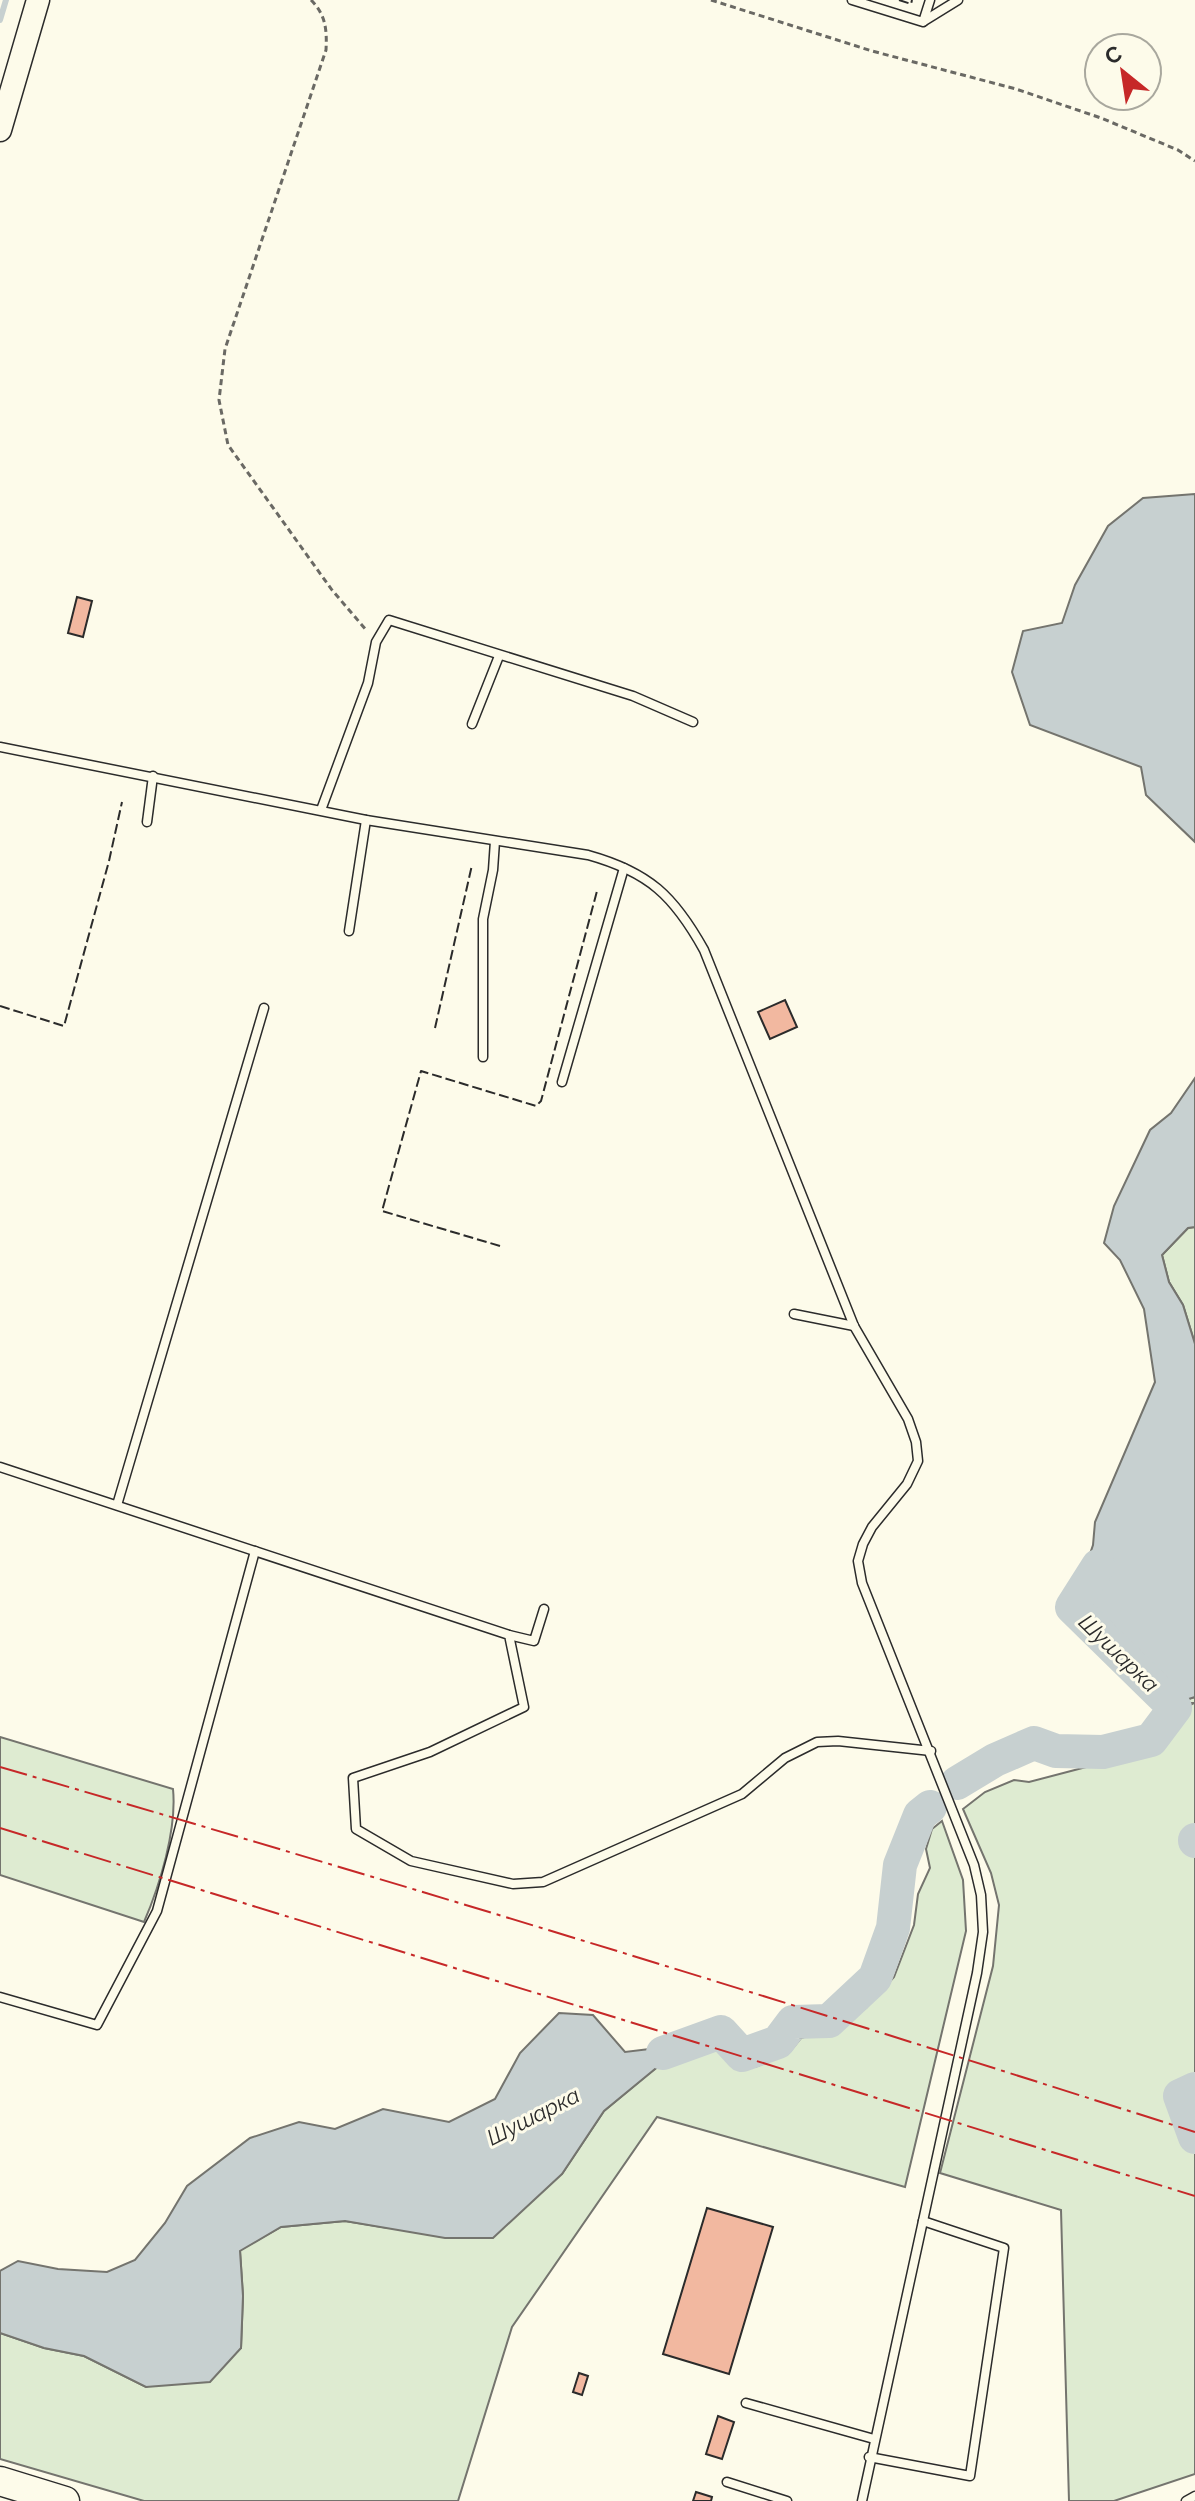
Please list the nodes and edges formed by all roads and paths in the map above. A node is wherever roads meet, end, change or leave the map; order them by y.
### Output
1 (38, 0) edge
2 (311, 0) edge
3 (711, 0) edge
4 (852, 0) edge
5 (930, 0) edge
6 (958, 0) edge
7 (923, 22) junction
8 (0, 130) edge
9 (1195, 161) edge
10 (376, 642) junction
11 (499, 656) junction
12 (693, 722) dead end
13 (472, 724) dead end
14 (0, 747) edge
15 (153, 776) junction
16 (321, 810) junction
17 (366, 820) junction
18 (147, 822) dead end
19 (495, 841) junction
20 (624, 868) junction
21 (349, 931) dead end
22 (264, 1008) dead end
23 (483, 1057) dead end
24 (562, 1082) dead end
25 (794, 1314) dead end
26 (854, 1326) junction
27 (0, 1467) edge
28 (117, 1505) junction
29 (255, 1551) junction
30 (544, 1609) dead end
31 (509, 1635) junction
32 (931, 1751) junction
33 (0, 1997) edge
34 (923, 2221) junction
35 (746, 2403) dead end
36 (874, 2439) junction
37 (869, 2457) junction
38 (0, 2481) edge
39 (727, 2482) dead end
40 (1195, 2496) edge
41 (65, 2501) edge
42 (787, 2501) edge
43 (862, 2501) edge
44 (1186, 2501) edge

1 - 8 street
2 - 10 path
3 - 9 path
4 - 7 lane
5 - 7 lane
6 - 7 lane
10 - 11 lane
10 - 16 lane
11 - 12 lane
11 - 13 lane
14 - 15 lane
15 - 16 lane
15 - 18 lane
16 - 17 lane
17 - 19 lane
17 - 21 lane
19 - 20 lane
19 - 23 lane
20 - 24 lane
20 - 26 lane
22 - 28 lane
25 - 26 lane
26 - 32 lane
27 - 28 lane
28 - 29 lane
29 - 31 lane
29 - 33 lane
30 - 31 lane
31 - 32 lane
32 - 34 lane
34 - 36 lane
34 - 37 lane
35 - 36 lane
36 - 37 lane
37 - 43 lane
38 - 41 highway
39 - 42 lane
40 - 44 lane

